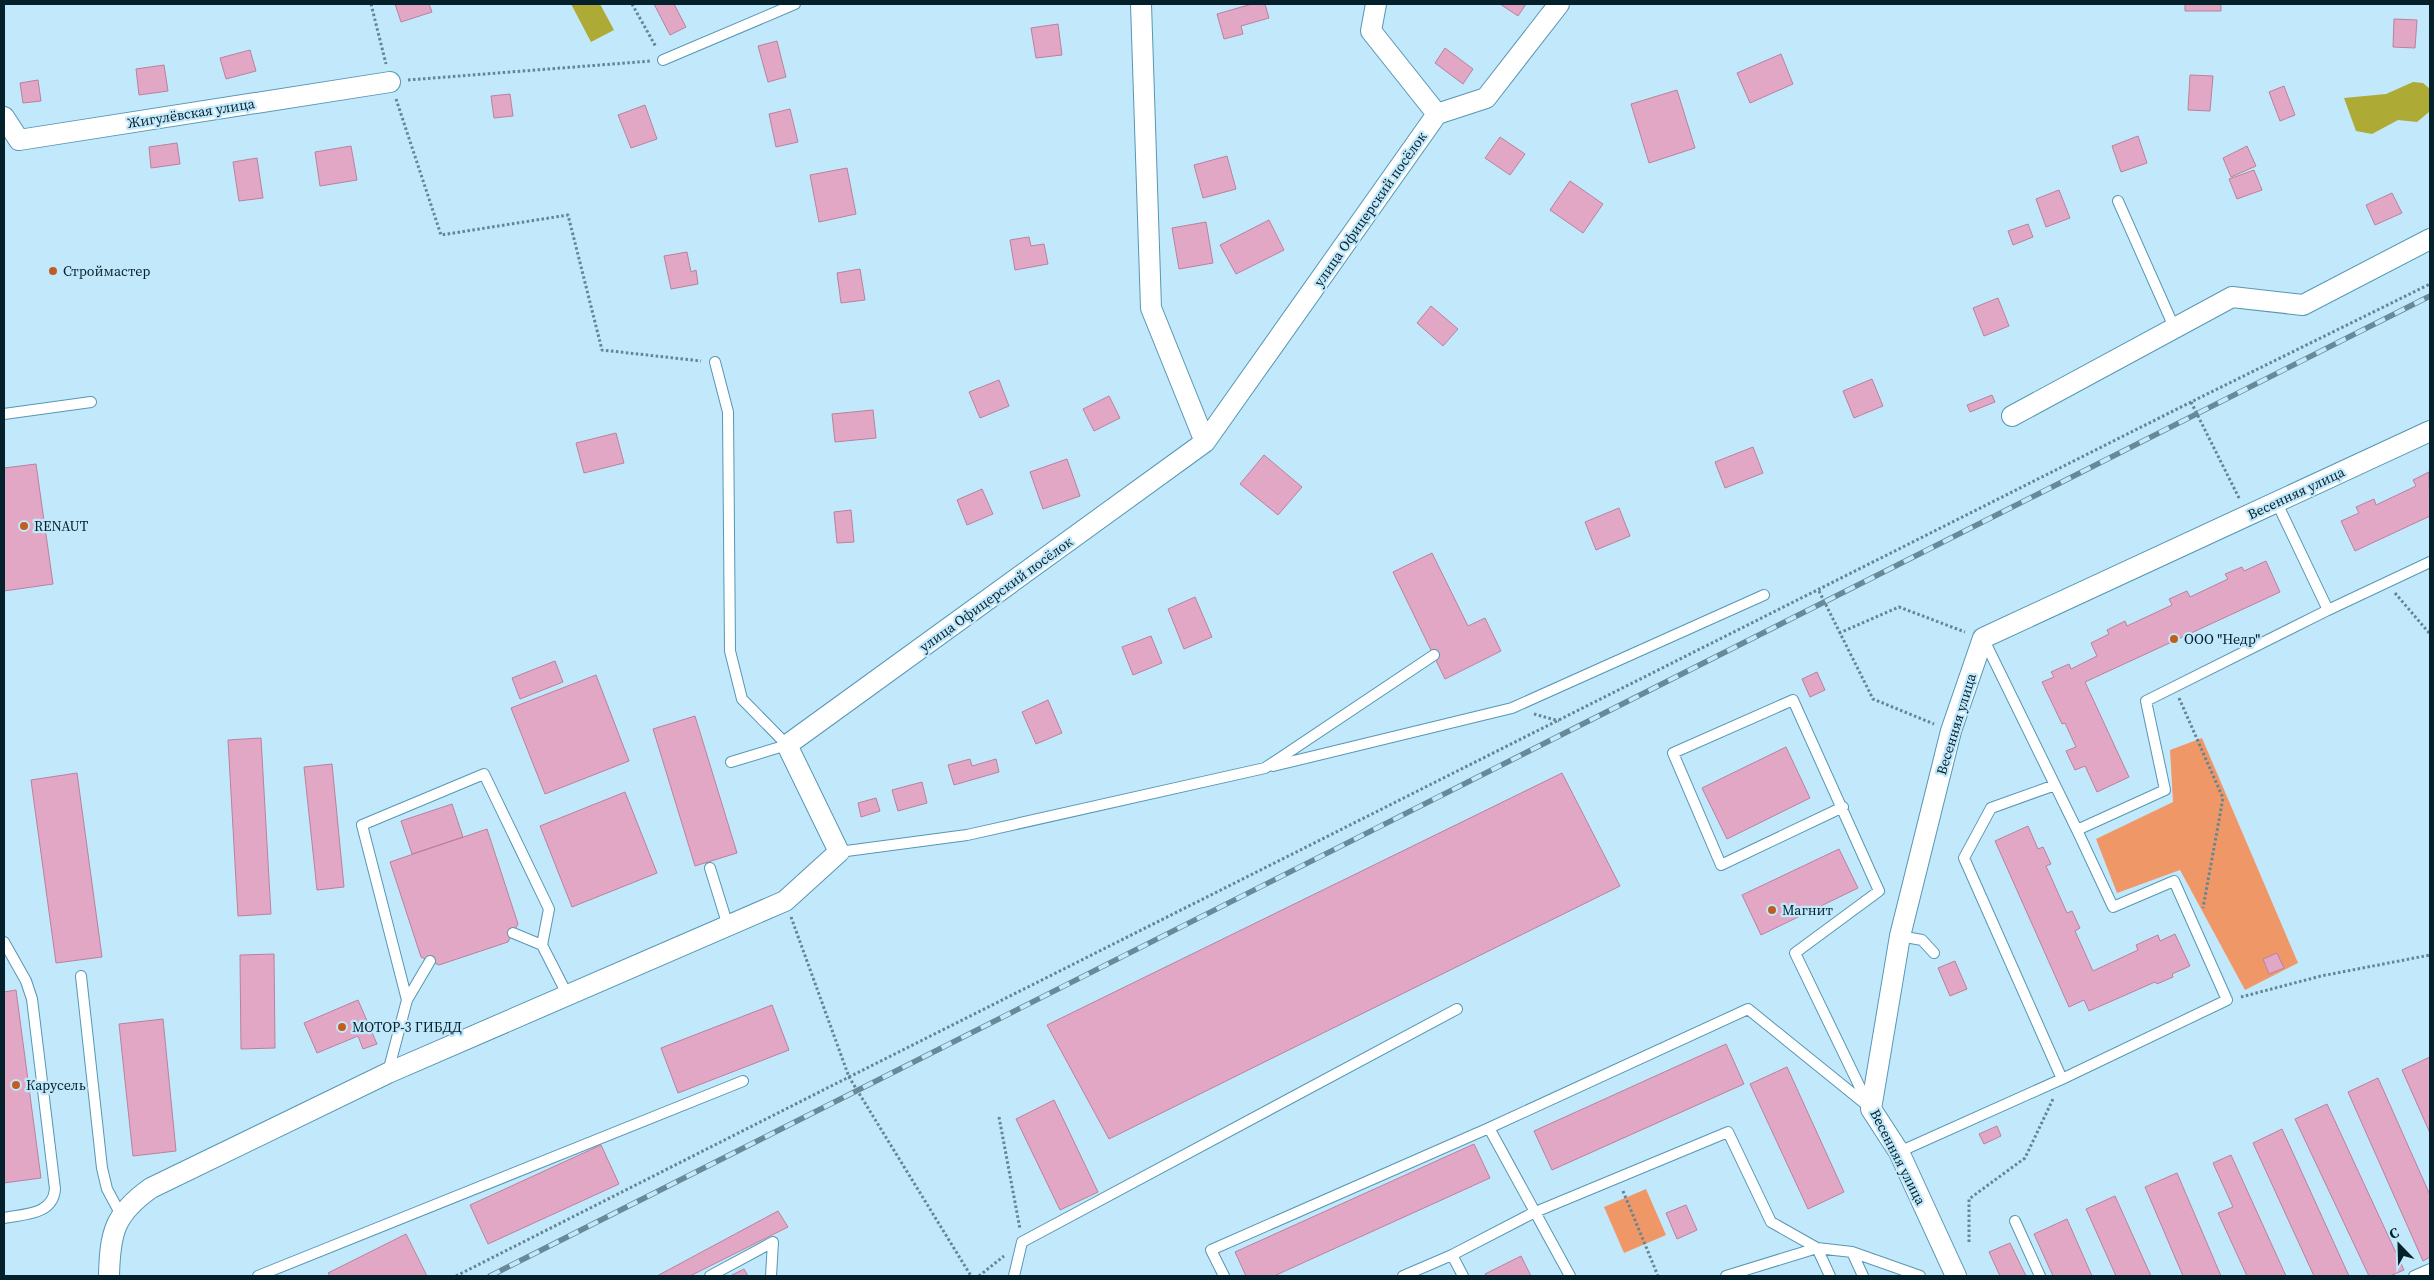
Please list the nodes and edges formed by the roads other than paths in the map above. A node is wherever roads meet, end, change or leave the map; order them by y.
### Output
1 (795, 4) edge
2 (1141, 4) edge
3 (1376, 4) edge
4 (1559, 4) edge
5 (663, 60) road end
6 (390, 82) road end
7 (1437, 114) junction
8 (4, 117) edge
9 (2118, 201) dead end
10 (2430, 239) edge
11 (2174, 327) junction
12 (715, 362) road end
13 (91, 402) dead end
14 (4, 414) edge
15 (2012, 416) dead end
16 (2430, 431) edge
17 (1205, 442) junction
18 (2277, 503) junction
19 (2430, 562) edge
20 (1764, 595) dead end
21 (2328, 610) junction
22 (1983, 638) junction
23 (1434, 655) dead end
24 (787, 745) junction
25 (731, 762) dead end
26 (1265, 768) junction
27 (2055, 785) junction
28 (1843, 807) junction
29 (2077, 830) junction
30 (838, 852) junction
31 (710, 868) dead end
32 (728, 926) junction
33 (513, 933) dead end
34 (1900, 936) junction
35 (4, 942) edge
36 (542, 945) junction
37 (1934, 953) dead end
38 (430, 961) dead end
39 (81, 976) dead end
40 (568, 996) junction
41 (407, 1000) junction
42 (1457, 1009) dead end
43 (388, 1073) junction
44 (2062, 1079) junction
45 (743, 1081) dead end
46 (1871, 1109) junction
47 (1489, 1128) junction
48 (1899, 1152) junction
49 (1533, 1213) junction
50 (121, 1215) junction
51 (4, 1218) edge
52 (2015, 1221) dead end
53 (1817, 1248) junction
54 (1852, 1252) junction
55 (1452, 1255) junction
56 (2430, 1269) edge
57 (109, 1276) edge
58 (258, 1276) edge
59 (710, 1276) edge
60 (772, 1276) edge
61 (1014, 1276) edge
62 (1224, 1276) edge
63 (1403, 1276) edge
64 (1463, 1276) edge
65 (1570, 1276) edge
66 (1726, 1276) edge
67 (1830, 1276) edge
68 (1863, 1276) edge
69 (1920, 1276) edge
70 (1956, 1276) edge
71 (2040, 1276) edge
72 (2414, 1276) edge

1 - 5 lane
2 - 17 street
3 - 7 street
4 - 7 street
6 - 8 street, Жигулёвская улица
7 - 17 street, улица Офицерский посёлок
9 - 11 lane
10 - 11 street
11 - 15 street
12 - 24 lane
13 - 14 lane
16 - 18 street, Весенняя улица
17 - 24 street, улица Офицерский посёлок
18 - 21 lane
18 - 22 street, Весенняя улица
19 - 21 lane
20 - 26 lane
21 - 29 lane
22 - 27 lane
22 - 34 street, Весенняя улица
23 - 26 lane
24 - 25 lane
24 - 30 street
26 - 30 lane
27 - 29 lane
27 - 44 lane
28 - 28 lane
28 - 46 lane
29 - 44 lane
30 - 32 street
31 - 32 lane
32 - 40 street
33 - 36 lane
34 - 37 lane
34 - 46 street, Весенняя улица
35 - 51 lane
36 - 40 lane
36 - 41 lane
38 - 41 lane
39 - 50 lane
40 - 43 street
41 - 43 lane
42 - 61 lane
43 - 50 street
44 - 48 lane
45 - 58 lane
46 - 47 lane
46 - 48 street, Весенняя улица
47 - 49 lane
47 - 62 lane
48 - 70 street, Весенняя улица
49 - 53 lane
49 - 55 lane
49 - 65 lane
50 - 57 street
52 - 71 lane
53 - 54 lane
53 - 66 lane
53 - 67 lane
54 - 68 lane
54 - 69 lane
55 - 63 lane
55 - 64 lane
56 - 72 lane
59 - 60 lane

